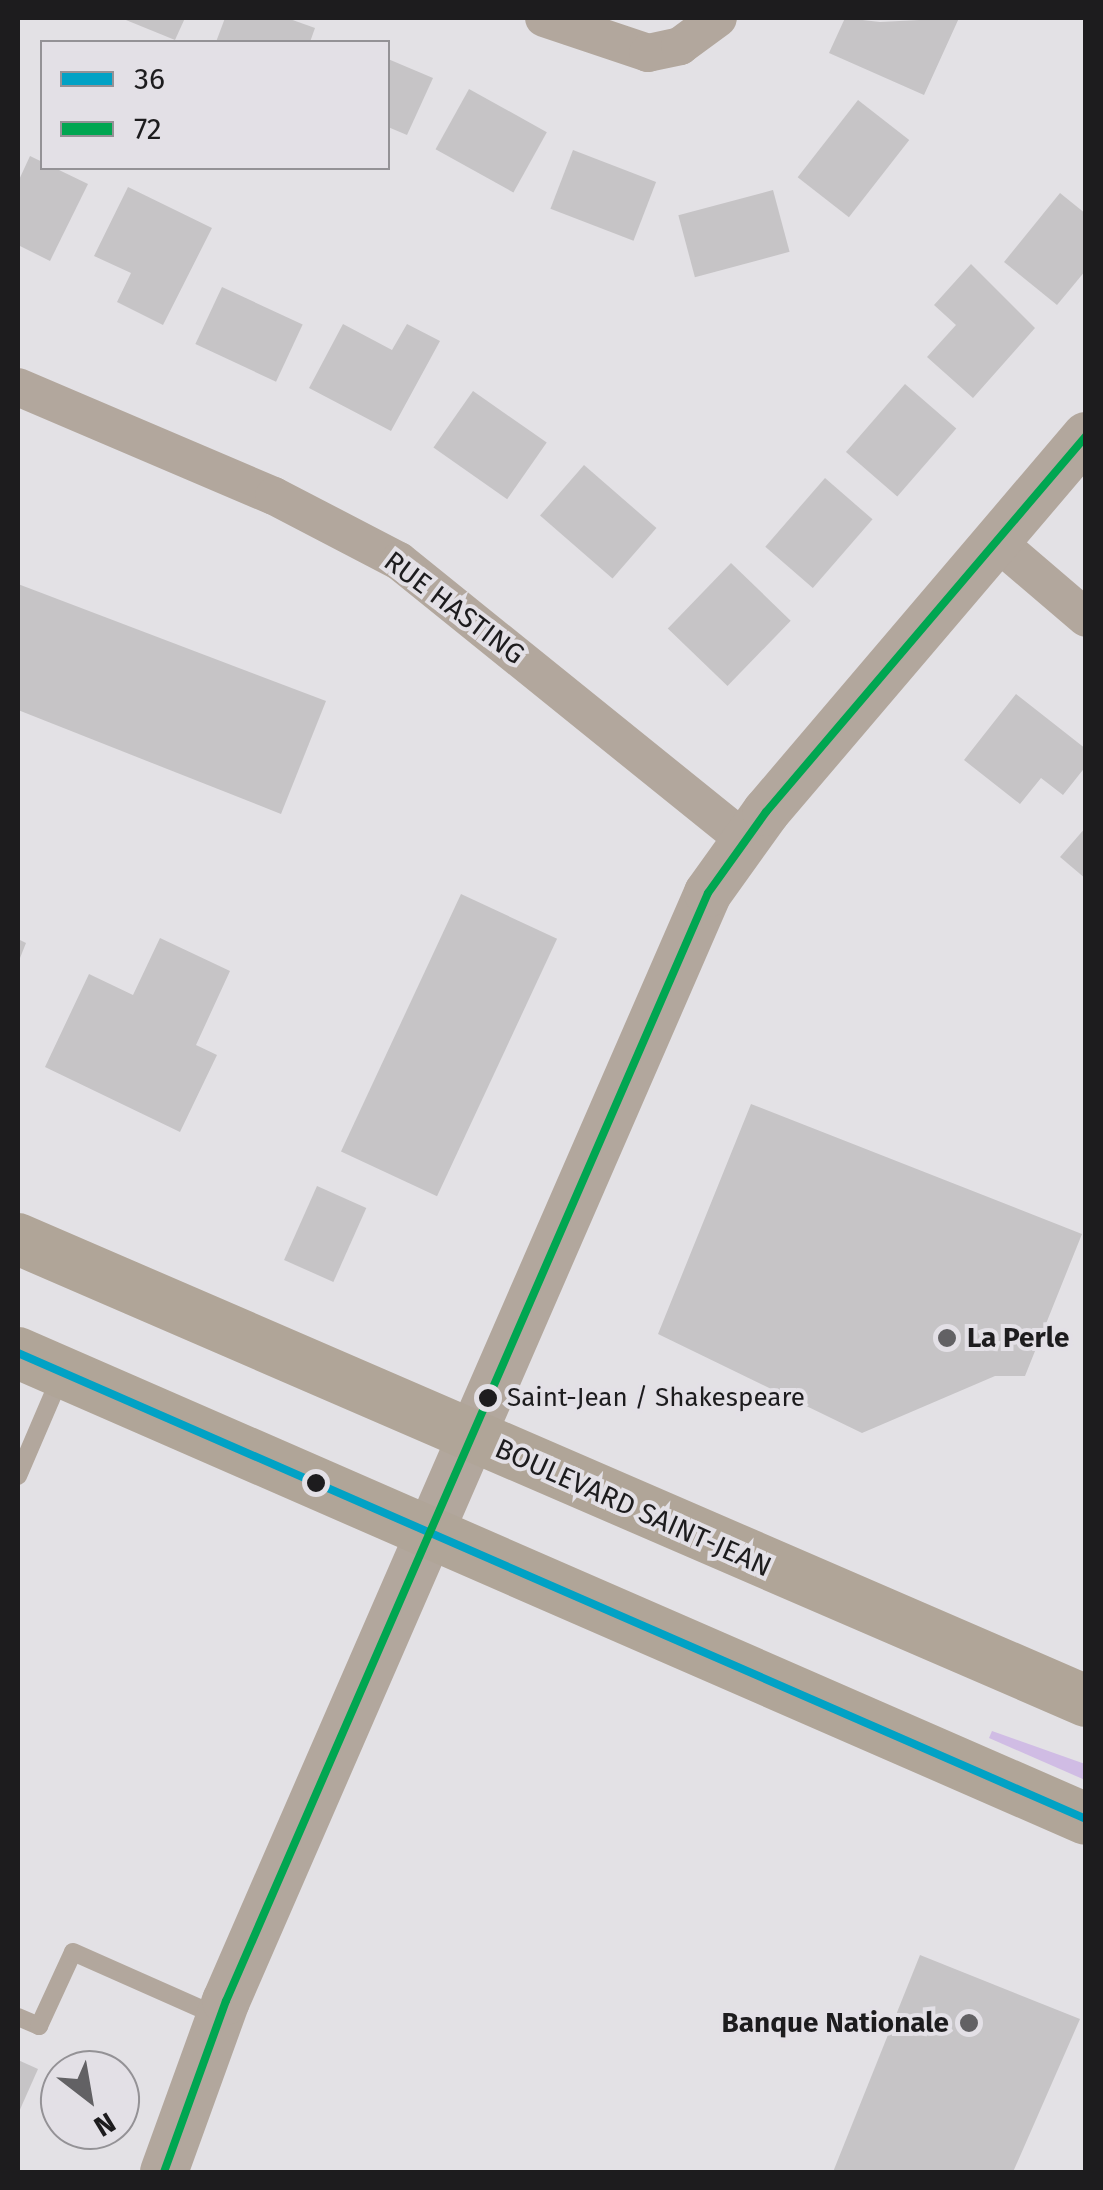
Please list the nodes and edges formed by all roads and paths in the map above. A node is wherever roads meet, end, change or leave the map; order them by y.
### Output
1 (544, 18) edge
2 (718, 18) edge
3 (18, 387) edge
4 (1086, 436) edge
5 (996, 541) junction
6 (1086, 618) edge
7 (744, 840) junction
8 (18, 1238) edge
9 (40, 1363) edge
10 (473, 1438) junction
11 (18, 1476) edge
12 (432, 1532) junction
13 (1086, 1701) edge
14 (1086, 1819) edge
15 (18, 2017) edge
16 (220, 2017) junction
17 (164, 2172) edge

1 - 2 street
3 - 7 street, RUE HASTING
4 - 5 street
5 - 6 street
5 - 7 street
7 - 10 street
8 - 10 main road, BOULEVARD SAINT-JEAN
9 - 11 lane
9 - 12 main road
10 - 12 street
10 - 13 main road, BOULEVARD SAINT-JEAN
12 - 14 main road
12 - 16 street
15 - 16 lane
16 - 17 street

